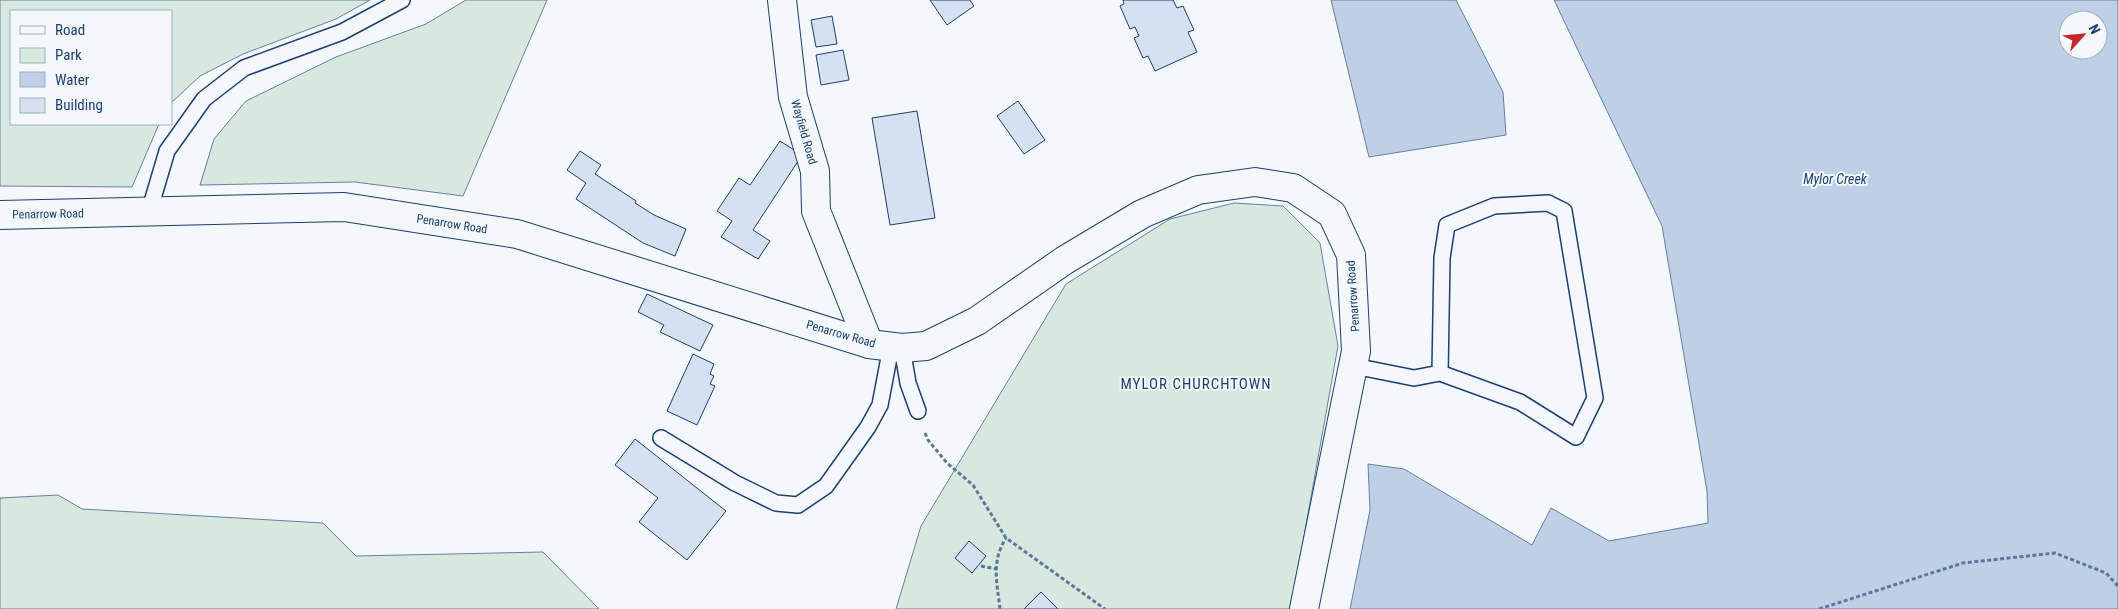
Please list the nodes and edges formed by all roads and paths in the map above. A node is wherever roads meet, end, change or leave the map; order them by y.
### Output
1 (402, 0) edge
2 (782, 0) edge
3 (148, 212) junction
4 (0, 215) edge
5 (887, 346) junction
6 (1354, 366) junction
7 (1440, 373) junction
8 (918, 411) joint
9 (661, 438) dead end
10 (1006, 538) junction
11 (981, 566) dead end
12 (997, 569) junction
13 (2118, 586) edge
14 (1000, 609) edge
15 (1105, 609) edge
16 (1304, 609) edge
17 (1819, 609) edge

1 - 3 lane
2 - 5 street, Wayfield Road
3 - 4 street, Penarrow Road
3 - 5 street, Penarrow Road
5 - 6 street, Penarrow Road
5 - 8 lane
5 - 9 lane
6 - 7 lane
6 - 16 street, Penarrow Road
7 - 7 lane
8 - 10 path
10 - 12 path
10 - 15 path
11 - 12 path
12 - 14 path
13 - 17 path

